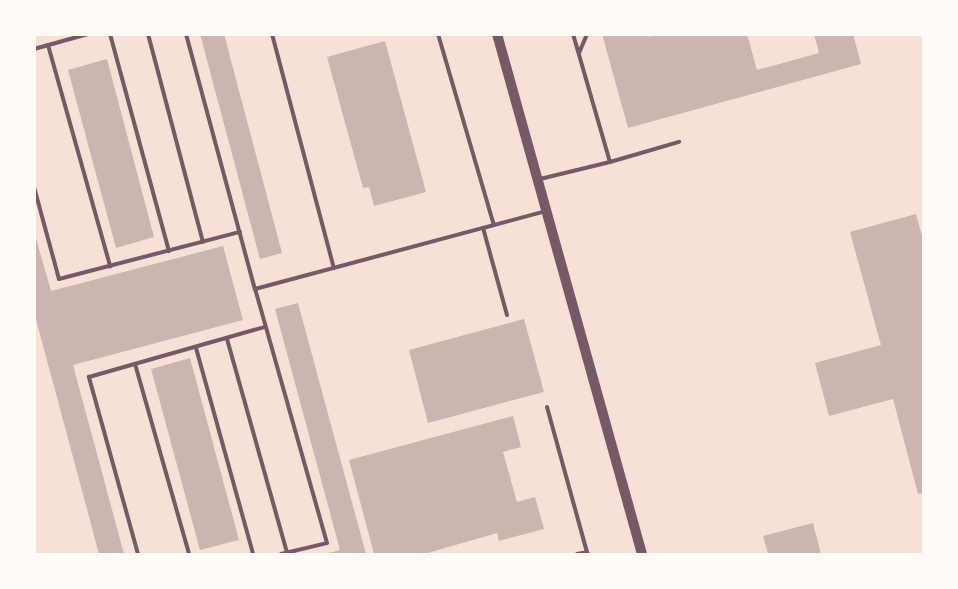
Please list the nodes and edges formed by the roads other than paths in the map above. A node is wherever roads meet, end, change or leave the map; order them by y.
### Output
1 (88, 34) edge
2 (110, 34) edge
3 (148, 34) edge
4 (186, 34) edge
5 (272, 34) edge
6 (438, 34) edge
7 (497, 34) edge
8 (573, 34) edge
9 (587, 34) edge
10 (48, 45) junction
11 (34, 49) edge
12 (578, 54) junction
13 (679, 142) dead end
14 (610, 162) junction
15 (538, 179) junction
16 (34, 187) edge
17 (546, 211) junction
18 (495, 225) junction
19 (483, 228) junction
20 (240, 232) junction
21 (203, 242) junction
22 (169, 251) junction
23 (110, 266) junction
24 (334, 268) junction
25 (255, 289) junction
26 (507, 315) dead end
27 (265, 327) junction
28 (227, 339) junction
29 (196, 348) junction
30 (135, 364) junction
31 (547, 407) dead end
32 (587, 553) edge
33 (284, 554) edge
34 (138, 555) edge
35 (189, 555) edge
36 (253, 555) edge
37 (577, 555) edge
38 (642, 555) edge

1 - 10 lane
2 - 22 lane
3 - 21 lane
4 - 20 lane
5 - 24 lane
6 - 18 lane
7 - 15 street
8 - 12 lane
9 - 12 lane
10 - 11 lane
10 - 23 lane
12 - 14 lane
13 - 14 lane
14 - 15 lane
15 - 17 street
16 - 23 lane
17 - 18 lane
17 - 38 street
18 - 19 lane
19 - 24 lane
19 - 26 lane
20 - 21 lane
20 - 25 lane
21 - 22 lane
22 - 23 lane
24 - 25 lane
25 - 27 lane
27 - 28 lane
27 - 33 lane
28 - 29 lane
28 - 33 lane
29 - 30 lane
29 - 36 lane
30 - 34 lane
30 - 35 lane
31 - 32 lane
32 - 37 lane

